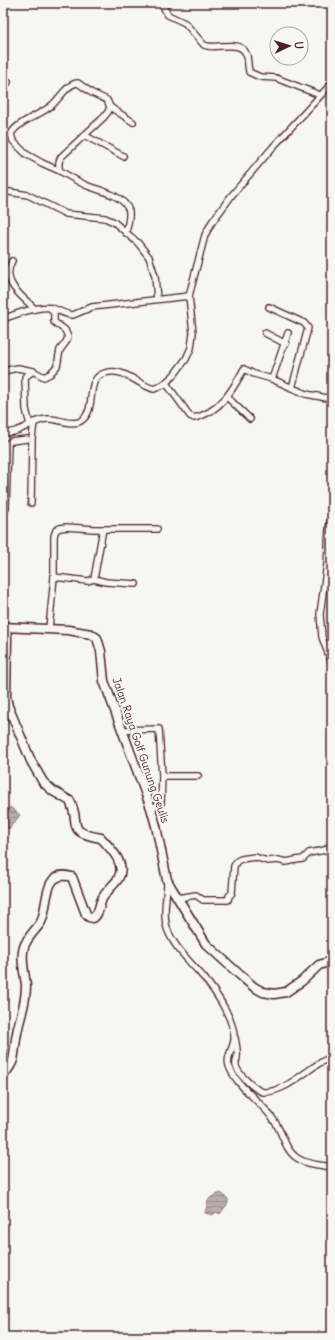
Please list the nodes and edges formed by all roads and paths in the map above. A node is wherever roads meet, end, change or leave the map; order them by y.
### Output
1 (161, 3) edge
2 (8, 82) dead end
3 (332, 83) edge
4 (3, 90) edge
5 (320, 95) junction
6 (110, 107) junction
7 (133, 122) dead end
8 (84, 135) junction
9 (123, 156) dead end
10 (60, 171) junction
11 (3, 191) edge
12 (126, 233) junction
13 (12, 261) dead end
14 (189, 296) junction
15 (157, 299) junction
16 (269, 307) dead end
17 (51, 308) junction
18 (35, 309) junction
19 (3, 319) edge
20 (265, 333) dead end
21 (288, 333) dead end
22 (286, 344) junction
23 (3, 371) edge
24 (32, 371) junction
25 (272, 379) junction
26 (166, 383) junction
27 (292, 388) junction
28 (227, 397) junction
29 (332, 399) edge
30 (250, 419) dead end
31 (32, 423) junction
32 (3, 433) edge
33 (27, 439) dead end
34 (31, 503) dead end
35 (3, 510) edge
36 (332, 513) edge
37 (103, 529) junction
38 (157, 529) dead end
39 (54, 577) junction
40 (94, 579) junction
41 (136, 584) dead end
42 (4, 627) edge
43 (49, 629) junction
44 (332, 664) edge
45 (122, 730) junction
46 (162, 776) junction
47 (198, 776) dead end
48 (151, 808) junction
49 (332, 844) edge
50 (168, 880) junction
51 (178, 898) junction
52 (332, 960) edge
53 (234, 1034) junction
54 (332, 1057) edge
55 (3, 1076) edge
56 (332, 1168) edge

1 - 5 street
2 - 4 street
3 - 5 street
5 - 14 street
6 - 7 street
6 - 8 street
6 - 10 street
8 - 9 street
8 - 10 street
10 - 12 street
11 - 12 street
12 - 15 street
13 - 18 street
14 - 15 street
14 - 26 street
15 - 17 street
16 - 27 street
17 - 18 street
17 - 24 street
18 - 19 street
20 - 22 street
21 - 22 street
22 - 25 street
23 - 24 street
24 - 31 street
25 - 27 street
25 - 28 street
26 - 28 street
26 - 31 street
27 - 29 street
28 - 30 street
31 - 32 street
31 - 34 street
33 - 35 street
36 - 44 street
37 - 38 street
37 - 39 street
37 - 40 street
39 - 40 street
39 - 43 street
40 - 41 street
42 - 43 street, Jalan Raya Golf Gunung Geulis
42 - 55 street
43 - 45 street, Jalan Raya Golf Gunung Geulis
45 - 46 street
45 - 48 street, Jalan Raya Golf Gunung Geulis
46 - 47 street
46 - 48 street
48 - 50 street, Jalan Raya Golf Gunung Geulis
49 - 51 street
50 - 51 street, Jalan Raya Golf Gunung Geulis
50 - 53 street
51 - 52 street, Jalan Raya Golf Gunung Geulis
53 - 54 street
53 - 56 street

